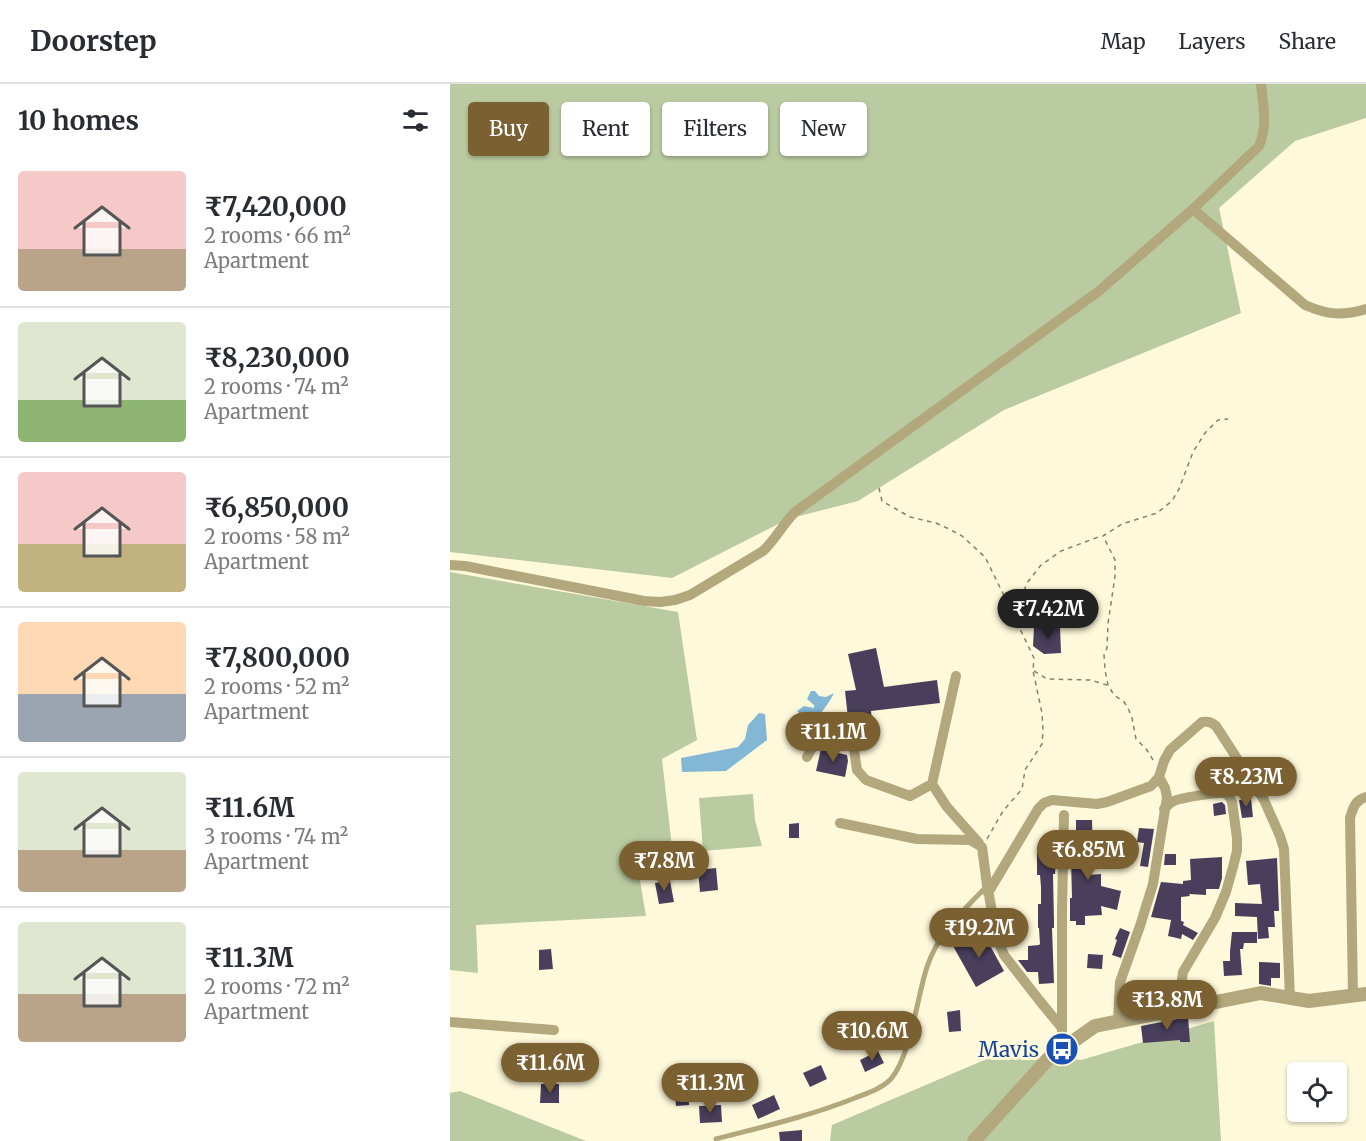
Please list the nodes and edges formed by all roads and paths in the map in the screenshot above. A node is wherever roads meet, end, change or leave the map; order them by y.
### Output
1 (1261, 84) edge
2 (1193, 209) junction
3 (1366, 309) edge
4 (1228, 419) dead end
5 (879, 488) dead end
6 (1103, 536) junction
7 (450, 565) edge
8 (1020, 629) junction
9 (1033, 671) junction
10 (956, 676) dead end
11 (1108, 685) junction
12 (807, 757) dead end
13 (1160, 777) junction
14 (932, 784) junction
15 (1366, 798) edge
16 (1164, 808) junction
17 (1064, 815) dead end
18 (840, 823) dead end
19 (982, 847) junction
20 (988, 889) junction
21 (1359, 995) edge
22 (1290, 999) junction
23 (1178, 1010) junction
24 (1118, 1022) junction
25 (450, 1023) edge
26 (1062, 1028) junction
27 (554, 1030) dead end
28 (1062, 1049) junction
29 (716, 1139) dead end
30 (974, 1141) edge

1 - 2 street
2 - 3 street
2 - 7 street
4 - 6 path
5 - 8 path
6 - 8 path
6 - 11 path
8 - 9 path
9 - 11 path
9 - 19 path
10 - 14 street
11 - 13 path
12 - 14 street
13 - 16 street
13 - 20 street
13 - 22 street
14 - 19 street
15 - 21 street
16 - 23 street
16 - 24 street
17 - 26 street
18 - 19 street
19 - 20 street
20 - 26 street
20 - 29 lane
21 - 22 street
22 - 23 street
23 - 24 street
24 - 28 street
25 - 27 street
26 - 28 street
28 - 30 street

